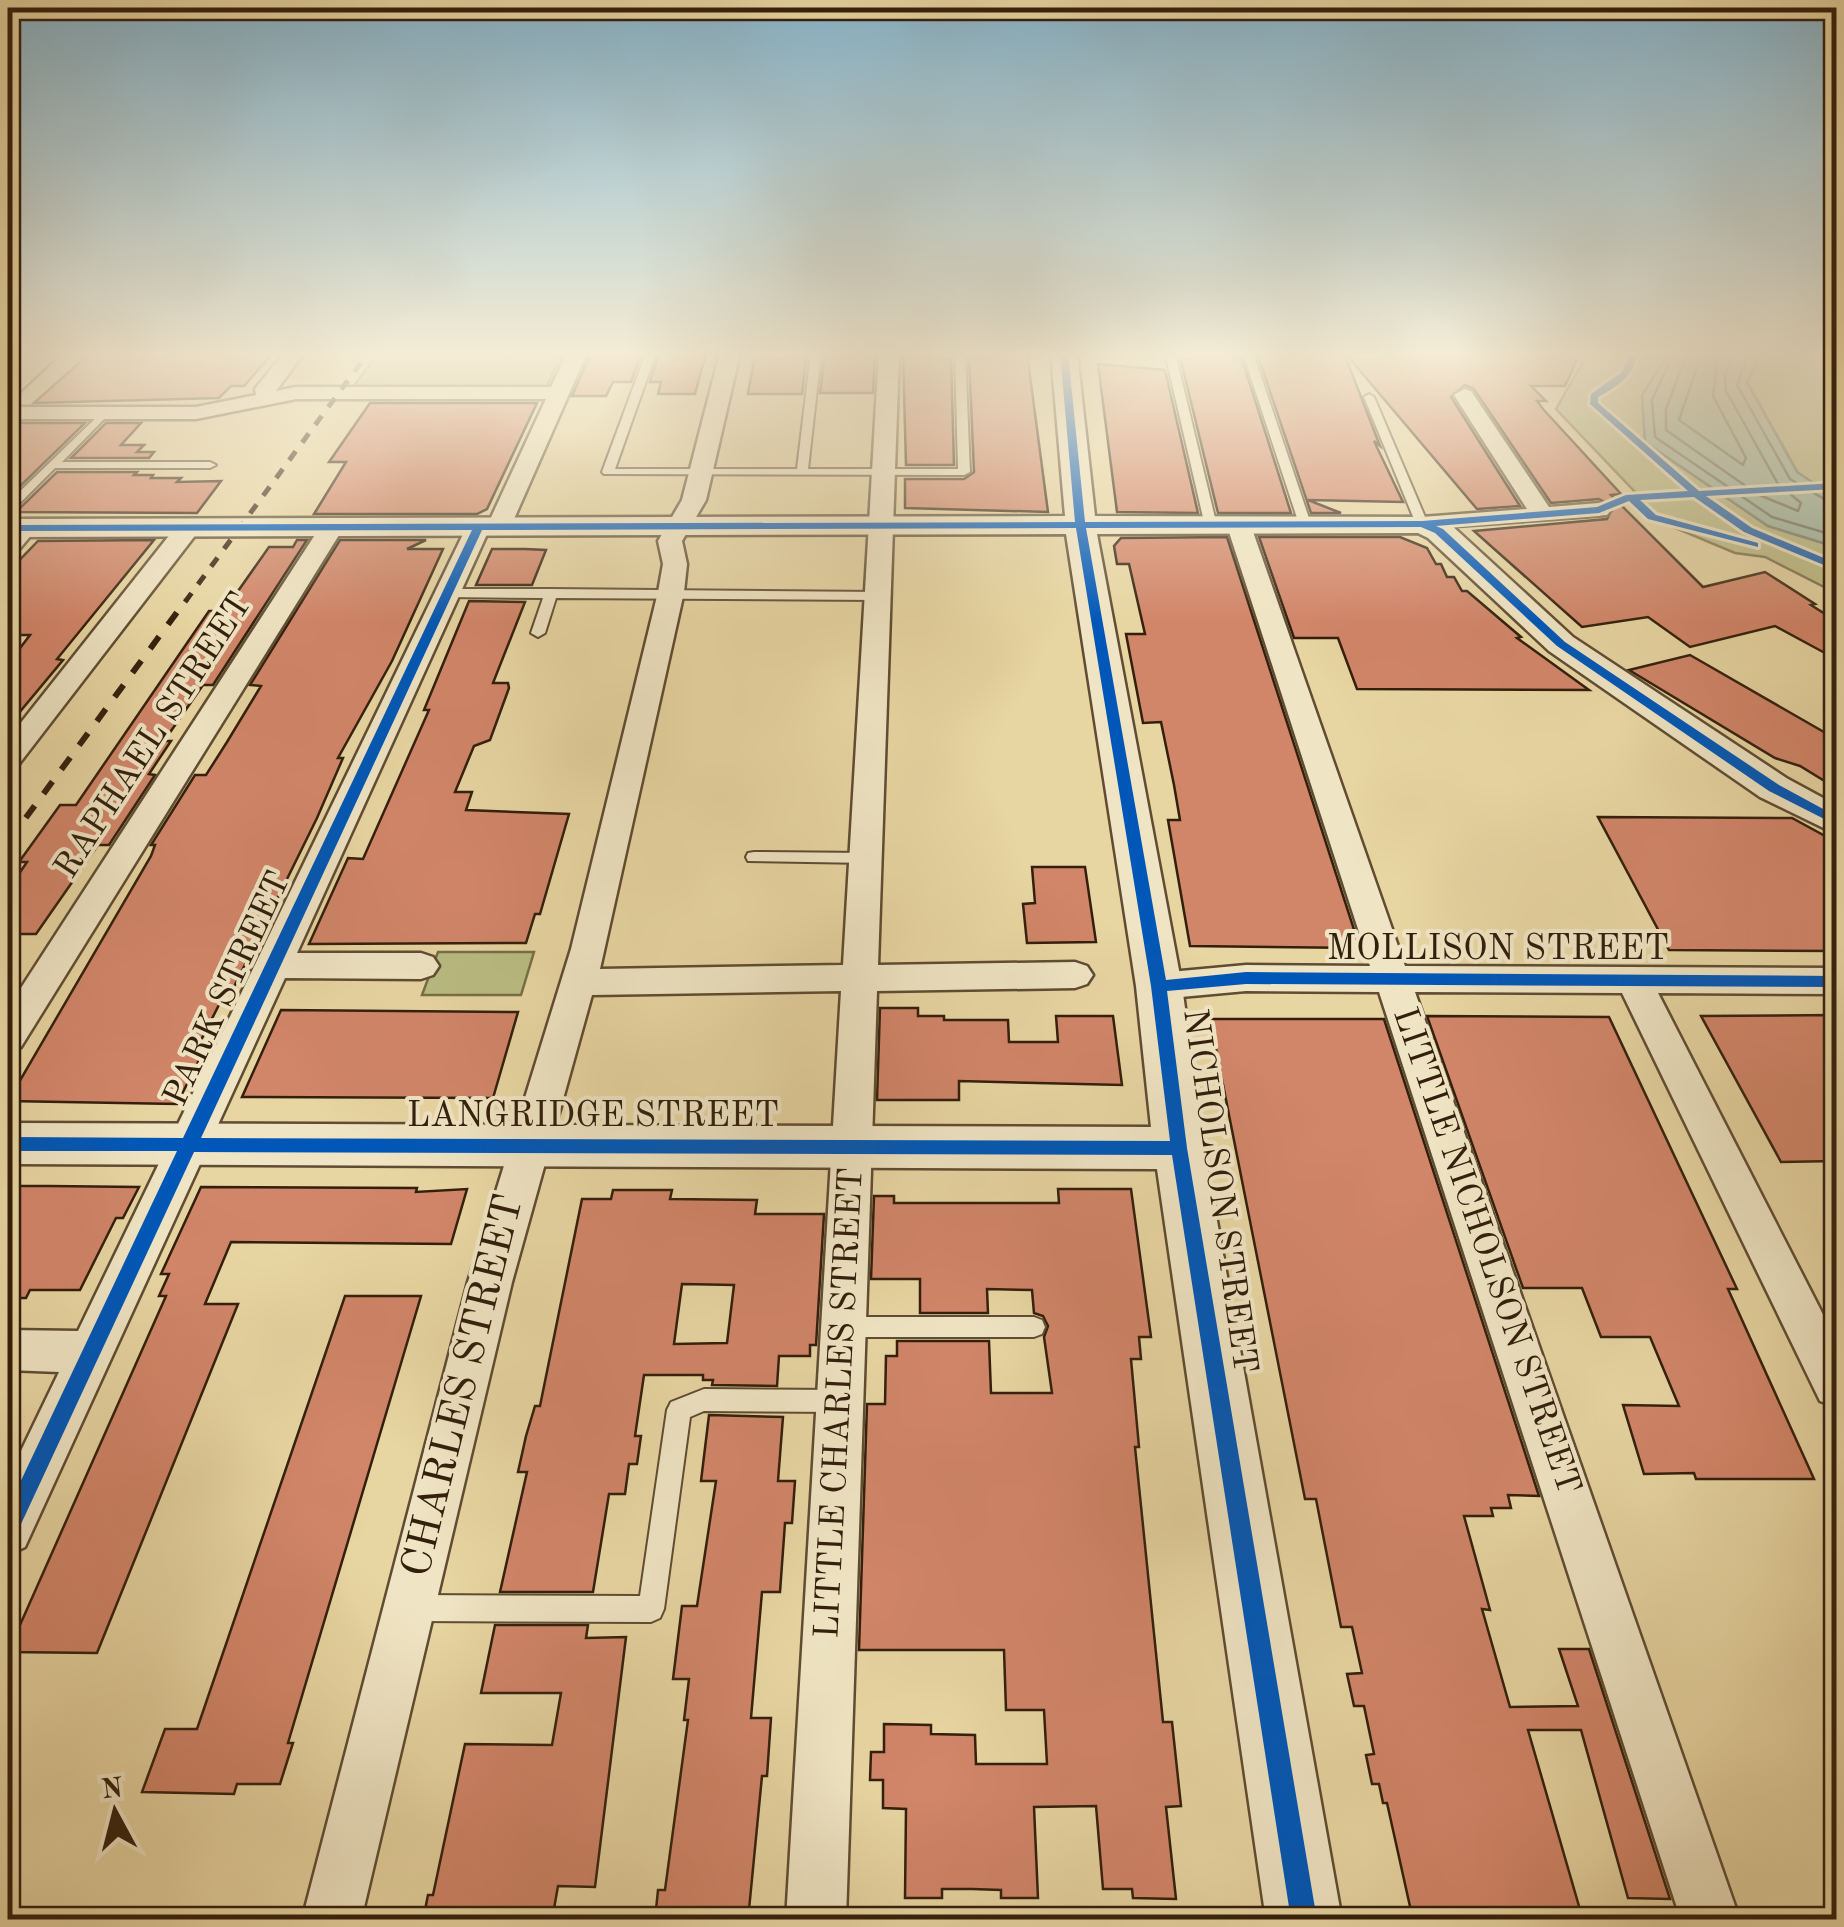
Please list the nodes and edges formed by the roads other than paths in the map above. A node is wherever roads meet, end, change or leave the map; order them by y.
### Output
1 (74, 443) edge
2 (533, 443) edge
3 (619, 443) edge
4 (707, 443) edge
5 (805, 443) edge
6 (884, 443) edge
7 (963, 443) edge
8 (1072, 443) edge
9 (1199, 443) edge
10 (1278, 443) edge
11 (1388, 443) edge
12 (1495, 443) edge
13 (52, 465) junction
14 (210, 465) dead end
15 (700, 472) junction
16 (802, 472) junction
17 (883, 472) junction
18 (1600, 510) dead end
19 (1542, 514) junction
20 (688, 519) junction
21 (1305, 524) junction
22 (1422, 524) junction
23 (1225, 526) junction
24 (332, 527) junction
25 (1080, 527) junction
26 (12, 528) edge
27 (188, 528) junction
28 (488, 528) junction
29 (882, 528) junction
30 (673, 578) junction
31 (447, 592) junction
32 (552, 593) junction
33 (880, 596) junction
34 (538, 633) dead end
35 (8, 758) edge
36 (1836, 821) edge
37 (754, 858) dead end
38 (868, 858) junction
39 (274, 965) junction
40 (421, 966) dead end
41 (863, 975) junction
42 (1075, 975) dead end
43 (1394, 978) junction
44 (1836, 980) edge
45 (1634, 981) junction
46 (579, 982) junction
47 (1159, 986) junction
48 (8, 1036) edge
49 (8, 1144) edge
50 (187, 1145) junction
51 (527, 1146) junction
52 (852, 1147) junction
53 (1179, 1148) junction
54 (1034, 1327) dead end
55 (844, 1328) junction
56 (8, 1350) edge
57 (90, 1352) junction
58 (1836, 1386) edge
59 (840, 1401) junction
60 (8, 1530) edge
61 (407, 1608) junction
62 (331, 1920) edge
63 (816, 1920) edge
64 (1304, 1920) edge
65 (1712, 1920) edge

1 - 13 lane
2 - 28 street, PARK STREET
3 - 15 lane
4 - 15 street, CHARLES STREET
5 - 16 lane
6 - 17 street, LITTLE CHARLES STREET
7 - 17 lane
8 - 25 street, NICHOLSON STREET
9 - 23 lane
10 - 21 lane
11 - 22 lane
12 - 19 street
13 - 14 lane
13 - 26 lane
15 - 16 lane
15 - 20 street, CHARLES STREET
16 - 17 lane
17 - 29 street, LITTLE CHARLES STREET
18 - 19 street
19 - 22 street
20 - 28 street
20 - 29 street
20 - 30 street, CHARLES STREET
21 - 22 street
21 - 23 street
22 - 36 street
23 - 25 street
23 - 43 street, LITTLE NICHOLSON STREET
24 - 27 street
24 - 28 street
24 - 48 street, RAPHAEL STREET
25 - 29 street
25 - 47 street, NICHOLSON STREET
26 - 27 street
27 - 35 street
28 - 31 street, PARK STREET
29 - 33 street, LITTLE CHARLES STREET
30 - 32 lane
30 - 33 lane
30 - 46 street, CHARLES STREET
31 - 32 lane
31 - 39 street, PARK STREET
32 - 34 lane
33 - 38 street, LITTLE CHARLES STREET
37 - 38 lane
38 - 41 street, LITTLE CHARLES STREET
39 - 40 street
39 - 50 street, PARK STREET
41 - 42 street
41 - 46 street
41 - 52 street, LITTLE CHARLES STREET
43 - 45 street, MOLLISON STREET
43 - 47 street, MOLLISON STREET
43 - 65 street, LITTLE NICHOLSON STREET
44 - 45 street, MOLLISON STREET
45 - 58 street
46 - 51 street, CHARLES STREET
47 - 53 street, NICHOLSON STREET
49 - 50 street, LANGRIDGE STREET
50 - 51 street, LANGRIDGE STREET
50 - 57 street, PARK STREET
51 - 52 street, LANGRIDGE STREET
51 - 61 street, CHARLES STREET
52 - 53 street, LANGRIDGE STREET
52 - 55 street, LITTLE CHARLES STREET
53 - 64 street, NICHOLSON STREET
54 - 55 lane
55 - 59 street, LITTLE CHARLES STREET
56 - 57 street
57 - 60 street, PARK STREET
59 - 61 lane
59 - 63 street, LITTLE CHARLES STREET
61 - 62 street, CHARLES STREET

